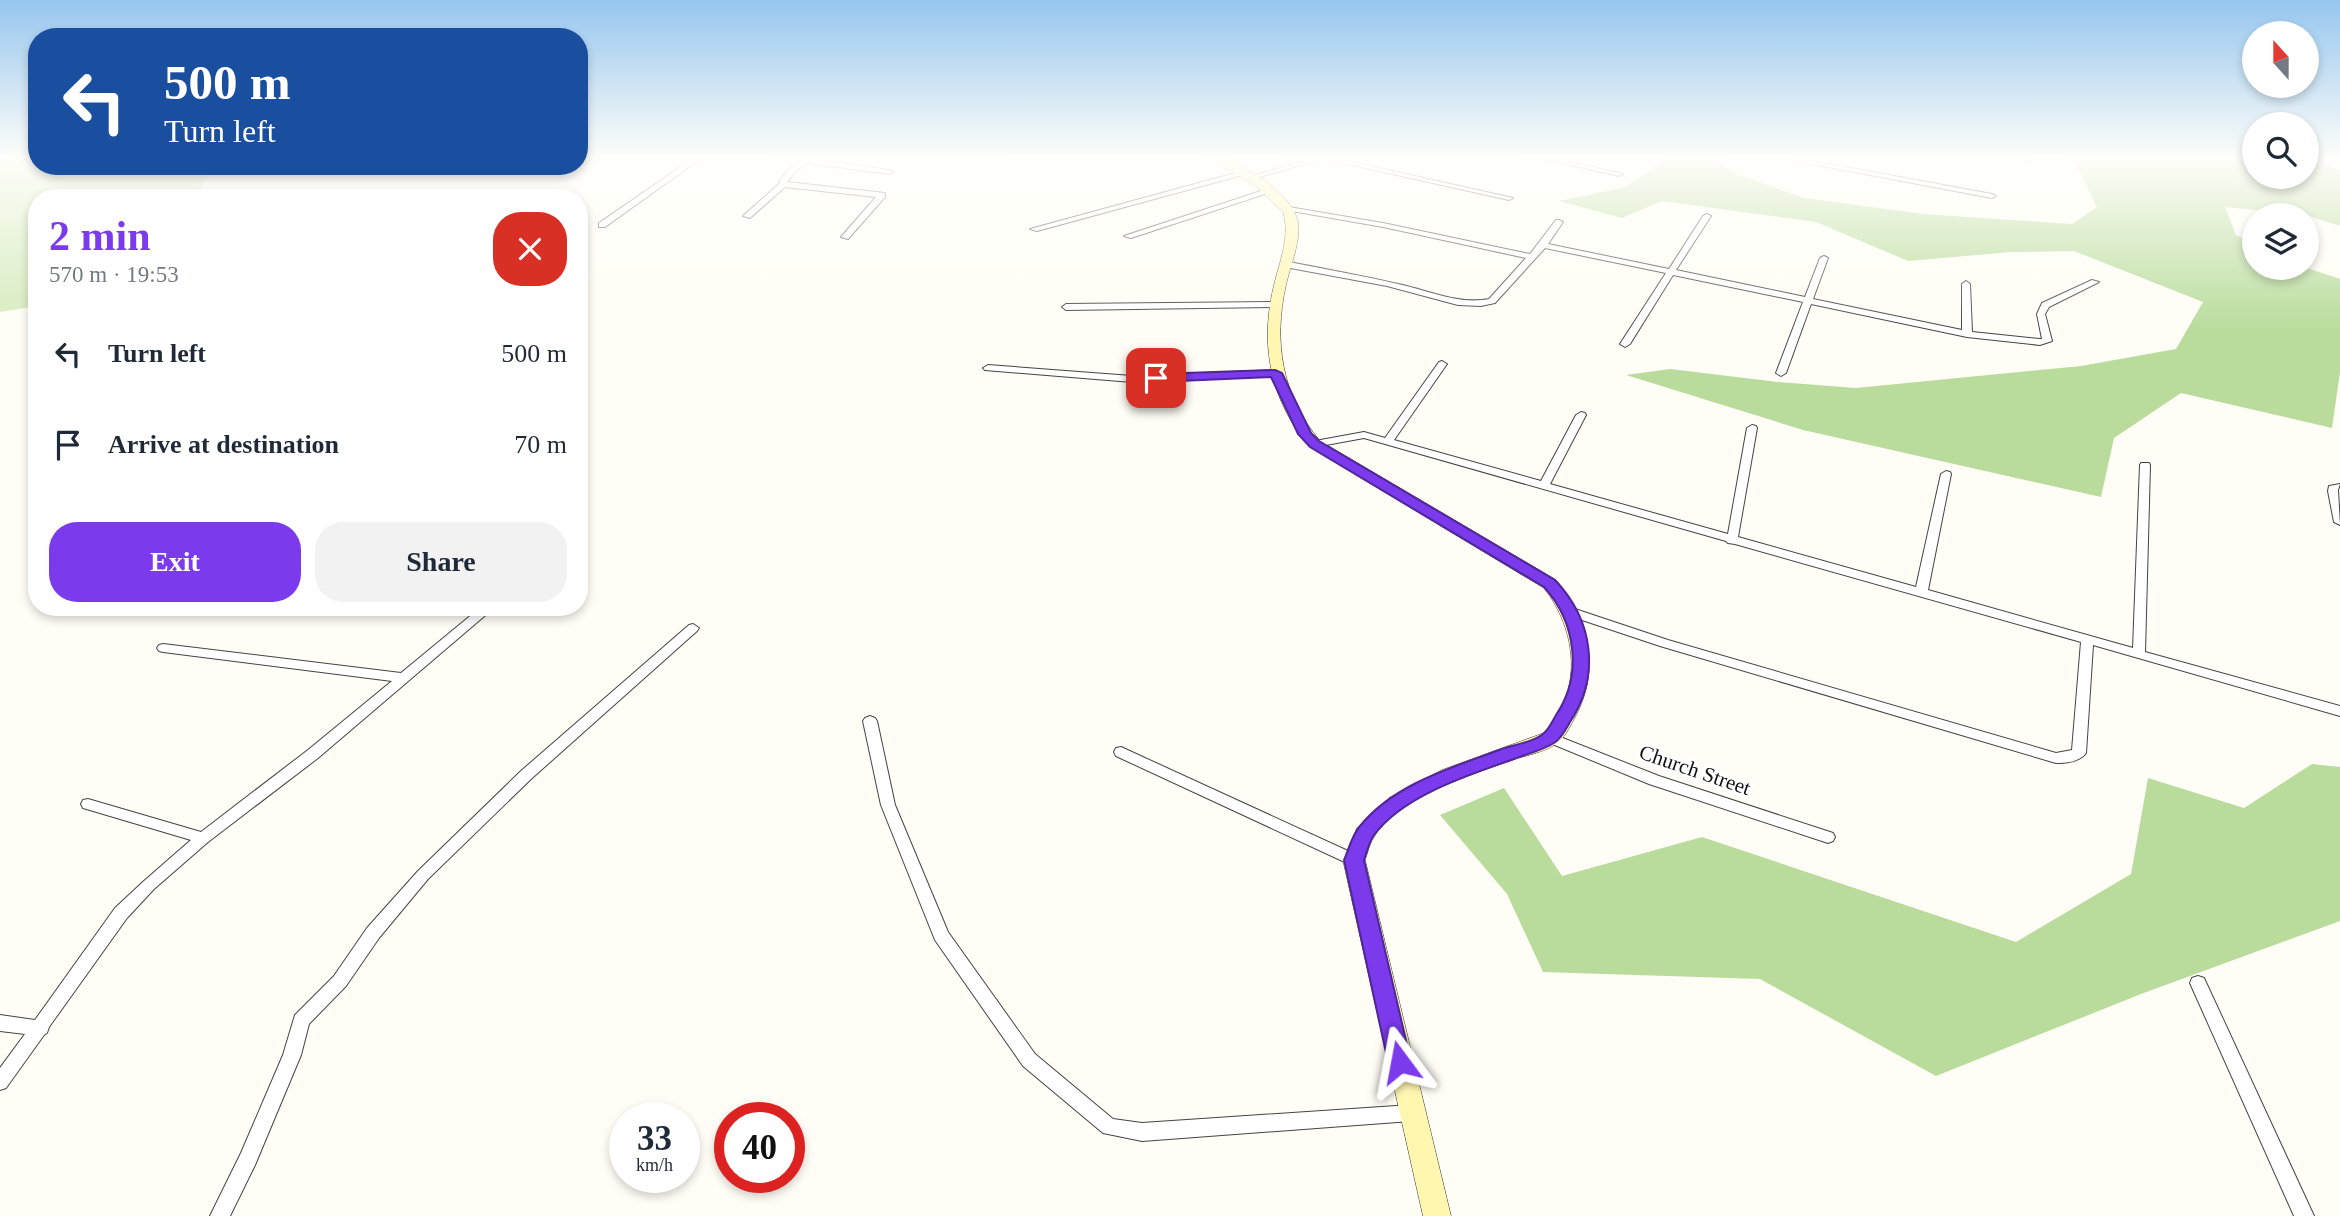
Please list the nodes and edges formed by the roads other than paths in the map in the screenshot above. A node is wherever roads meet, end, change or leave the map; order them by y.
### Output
1 (1707, 215) dead end
2 (615, 216) edge
3 (864, 216) edge
4 (1087, 216) edge
5 (1192, 216) edge
6 (1290, 216) edge
7 (1330, 216) edge
8 (1559, 222) dead end
9 (602, 225) dead end
10 (1034, 229) dead end
11 (1128, 236) dead end
12 (845, 237) dead end
13 (1543, 245) junction
14 (1532, 257) junction
15 (1824, 258) dead end
16 (1285, 264) junction
17 (1670, 271) junction
18 (2095, 282) dead end
19 (1966, 284) dead end
20 (1808, 301) junction
21 (1275, 304) junction
22 (1066, 307) dead end
23 (1967, 334) junction
24 (1625, 344) dead end
25 (1442, 364) dead end
26 (988, 368) dead end
27 (1275, 373) junction
28 (1781, 373) dead end
29 (1581, 415) dead end
30 (1752, 428) dead end
31 (1387, 442) junction
32 (1315, 444) junction
33 (2145, 465) dead end
34 (1946, 474) dead end
35 (1543, 487) junction
36 (2340, 487) edge
37 (2340, 522) edge
38 (1732, 541) junction
39 (1921, 594) junction
40 (1571, 612) junction
41 (478, 616) edge
42 (693, 628) dead end
43 (2087, 640) junction
44 (163, 648) dead end
45 (2140, 654) junction
46 (405, 678) junction
47 (2340, 711) edge
48 (870, 721) dead end
49 (1550, 738) junction
50 (1121, 752) dead end
51 (88, 804) dead end
52 (1828, 837) dead end
53 (203, 838) junction
54 (1354, 860) junction
55 (2198, 983) dead end
56 (0, 1023) edge
57 (41, 1028) junction
58 (0, 1082) edge
59 (1411, 1113) junction
60 (220, 1216) edge
61 (1437, 1216) edge
62 (2304, 1216) edge

1 - 17 street
2 - 9 street
3 - 12 street
4 - 10 street
5 - 11 street
6 - 16 street
7 - 14 street
8 - 13 street
13 - 14 street
13 - 17 street
14 - 16 street
15 - 20 street
16 - 21 street
17 - 20 street
17 - 24 street
18 - 23 street
19 - 23 street
20 - 23 street
20 - 28 street
21 - 22 street
21 - 27 street
25 - 31 street
26 - 27 street
27 - 32 street
29 - 35 street
30 - 38 street
31 - 32 street
31 - 35 street
32 - 40 street
33 - 45 street
34 - 39 street
35 - 38 street
36 - 37 street
38 - 39 street
39 - 43 street
40 - 43 street
40 - 49 street
41 - 46 street
42 - 60 street
43 - 45 street
44 - 46 street
45 - 47 street
46 - 53 street
48 - 59 street
49 - 52 street, Church Street
49 - 54 street
50 - 54 street
51 - 53 street
53 - 57 street
54 - 59 street
55 - 62 street
56 - 57 street
57 - 58 street
59 - 61 street

